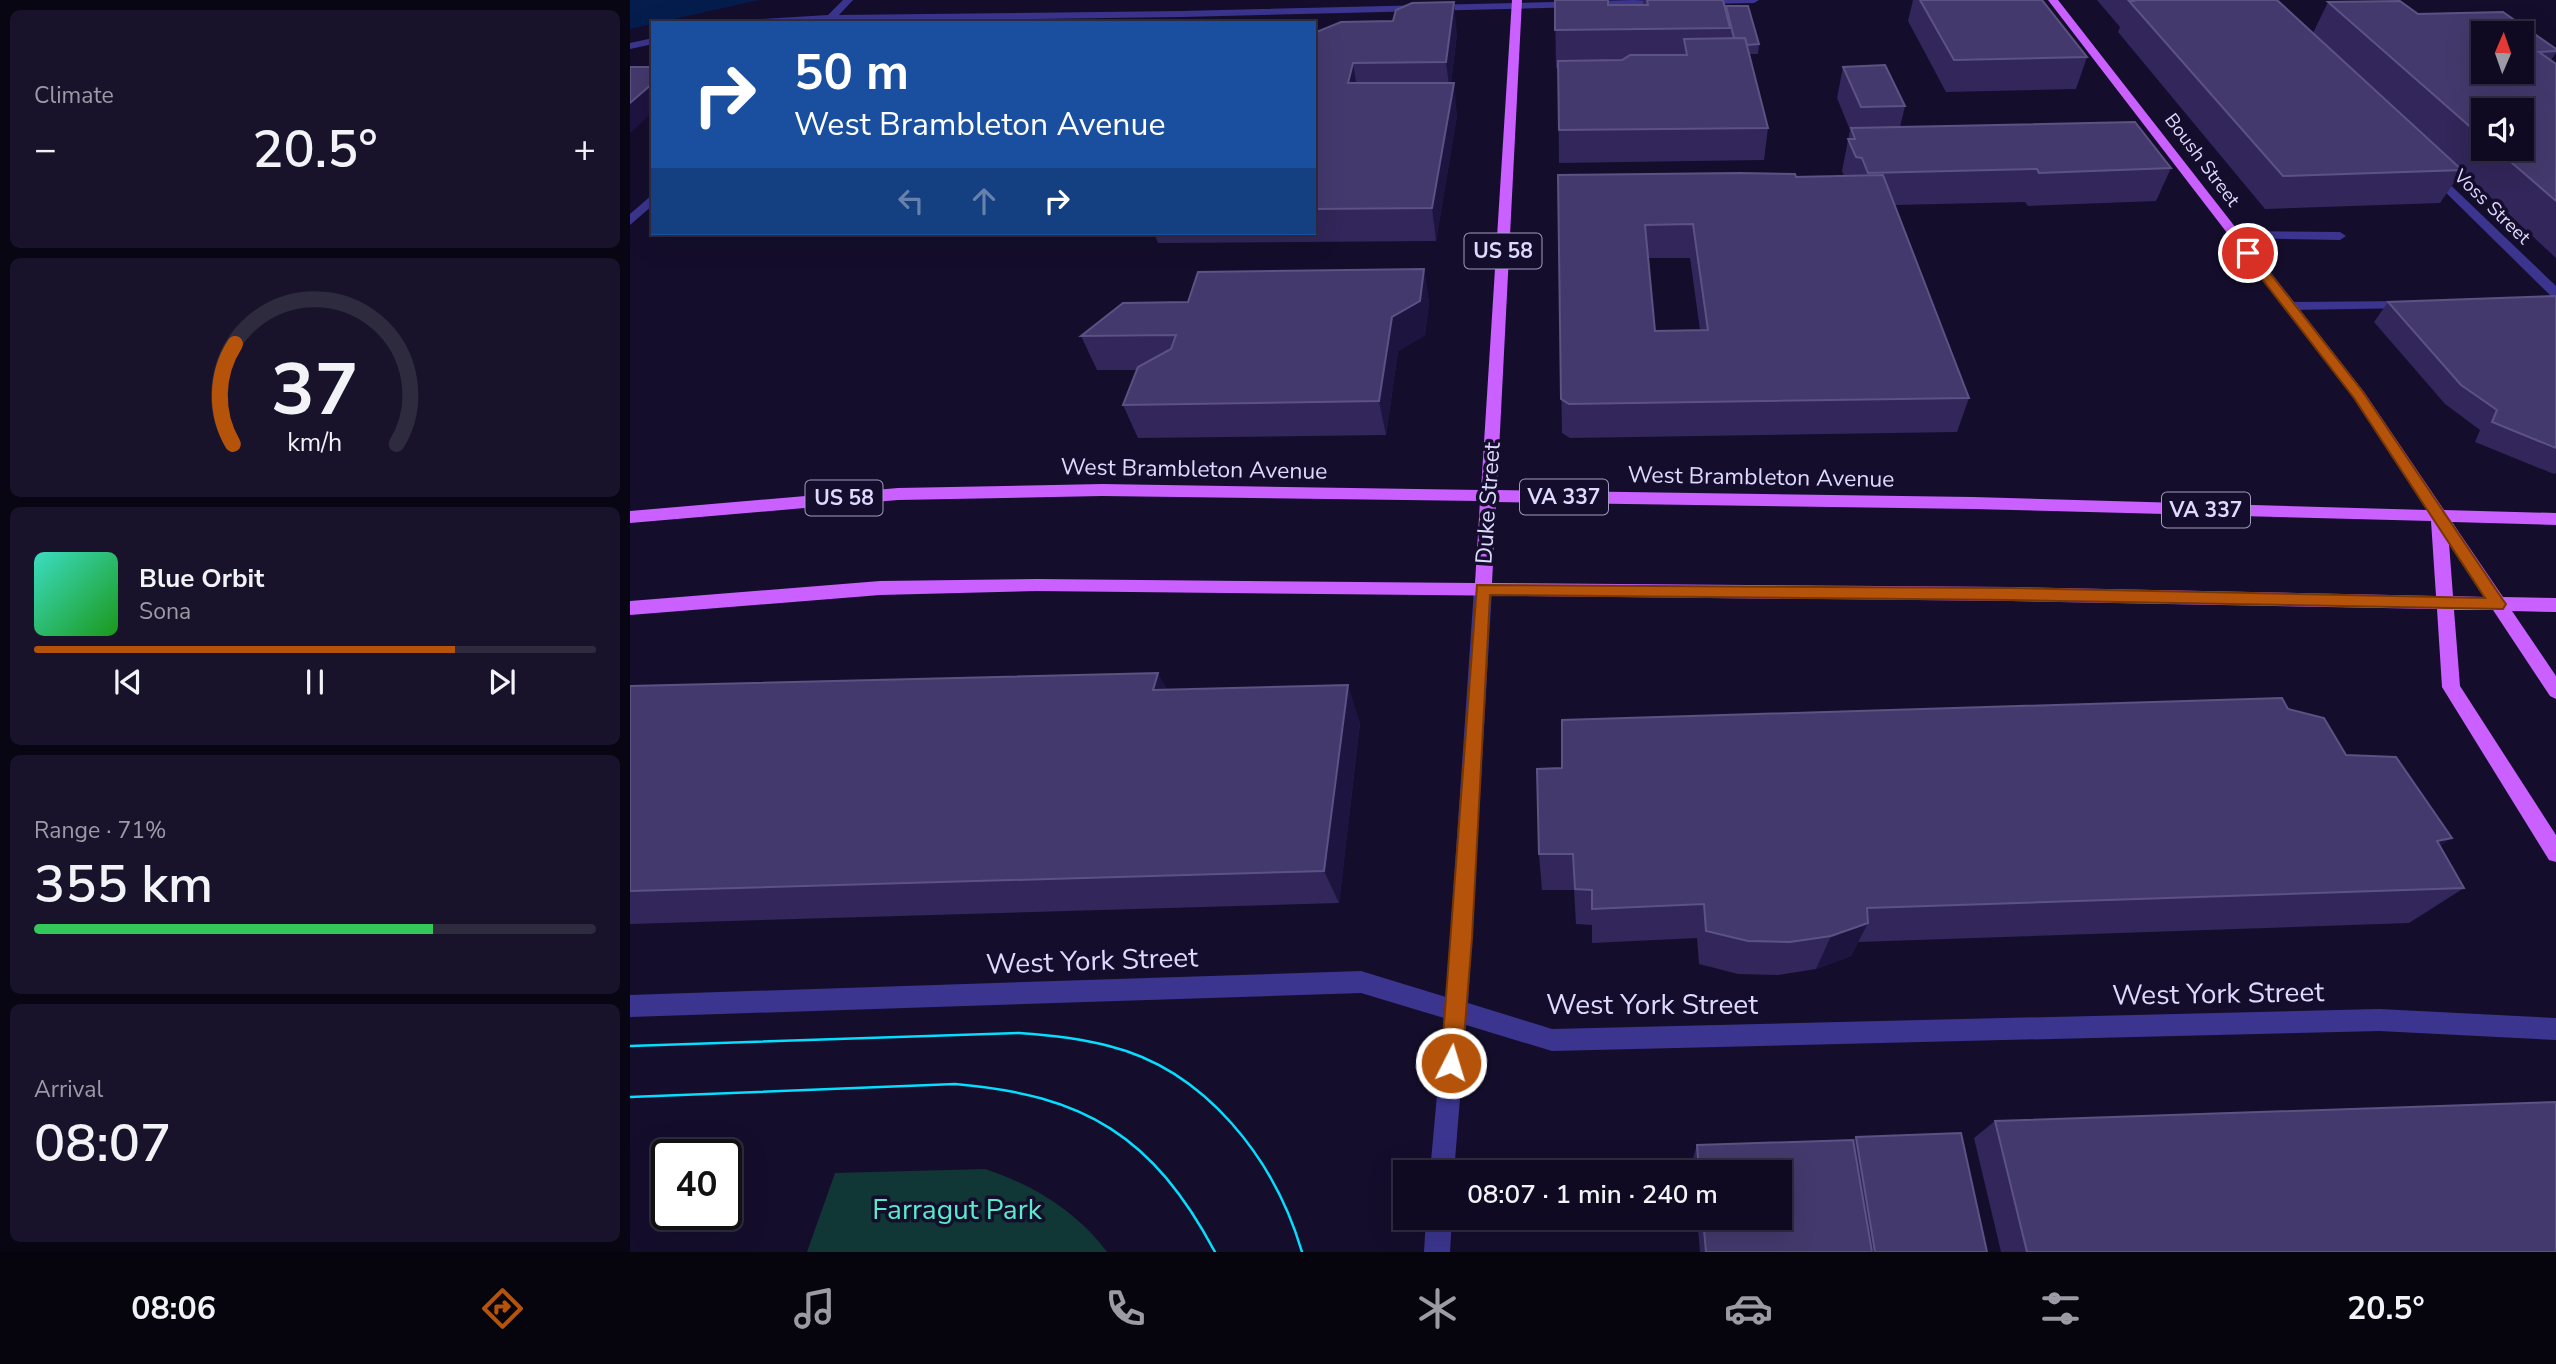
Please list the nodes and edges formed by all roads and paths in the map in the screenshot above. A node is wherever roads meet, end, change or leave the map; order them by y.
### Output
1 (848, 0) edge
2 (1754, 0) edge
3 (2053, 0) edge
4 (1517, 3) edge
5 (828, 21) edge
6 (651, 41) edge
7 (630, 46) edge
8 (2427, 169) edge
9 (651, 200) edge
10 (630, 221) edge
11 (2234, 235) junction
12 (2340, 236) dead end
13 (2556, 293) edge
14 (2427, 304) edge
15 (2289, 306) junction
16 (1489, 496) junction
17 (2439, 516) junction
18 (630, 517) edge
19 (2556, 519) edge
20 (1483, 589) junction
21 (2445, 603) junction
22 (2498, 604) junction
23 (2556, 606) edge
24 (630, 608) edge
25 (2556, 691) edge
26 (2556, 853) edge
27 (630, 1006) edge
28 (1456, 1012) junction
29 (2556, 1029) edge
30 (1443, 1160) edge
31 (1438, 1230) edge
32 (1437, 1252) edge

1 - 5 street
2 - 4 street
3 - 11 main road, Boush Street
4 - 5 street
4 - 16 main road, Duke Street / US 58
6 - 7 street
8 - 13 street, Voss Street
9 - 10 street
11 - 12 street
11 - 15 main road, Boush Street
14 - 15 street
15 - 17 main road, Boush Street
16 - 17 main road, West Brambleton Avenue / VA 337
16 - 18 main road, West Brambleton Avenue / US 58
16 - 20 main road, Duke Street / US 58
17 - 19 main road, West Brambleton Avenue / VA 337
17 - 21 main road, Boush Street
17 - 22 main road, Boush Street
20 - 21 main road
20 - 24 main road
20 - 28 street, Duke Street
21 - 22 main road
21 - 26 main road, Boush Street
22 - 23 main road
22 - 25 main road, Boush Street
27 - 28 street, West York Street
28 - 29 street, West York Street
28 - 30 street, Duke Street
31 - 32 street

